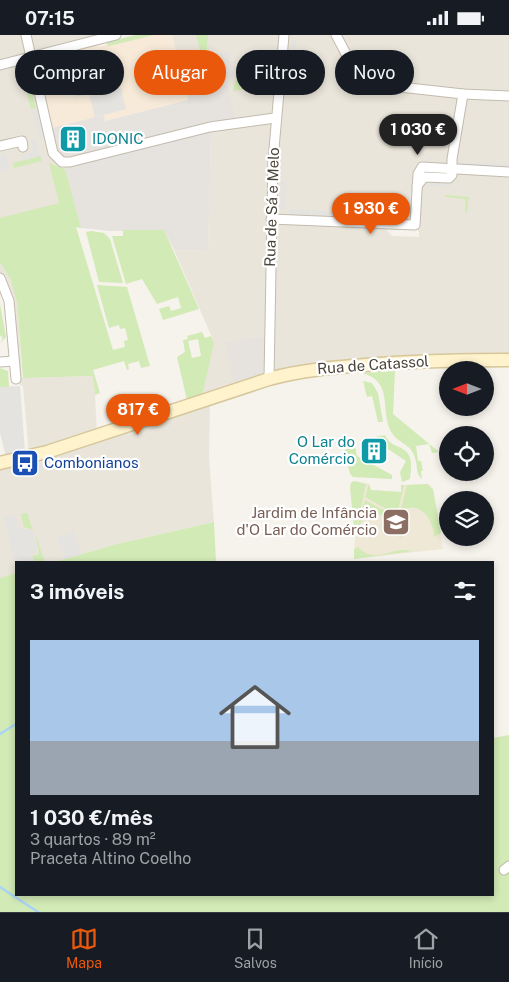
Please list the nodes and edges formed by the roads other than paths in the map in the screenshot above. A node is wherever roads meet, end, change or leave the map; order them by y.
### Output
1 (26, 35) edge
2 (116, 35) edge
3 (284, 35) edge
4 (336, 35) edge
5 (29, 50) edge
6 (57, 50) edge
7 (15, 61) edge
8 (0, 65) edge
9 (463, 94) junction
10 (39, 95) edge
11 (509, 96) edge
12 (275, 119) junction
13 (0, 146) edge
14 (23, 147) dead end
15 (452, 168) junction
16 (509, 171) edge
17 (271, 219) junction
18 (0, 278) edge
19 (509, 360) edge
20 (14, 361) junction
21 (0, 362) edge
22 (16, 379) dead end
23 (268, 379) junction
24 (0, 463) edge

1 - 5 street
2 - 6 street
3 - 12 street, Rua de Sá e Melo
4 - 9 street
7 - 8 street
9 - 11 street
9 - 15 street
10 - 12 street
12 - 17 street, Rua de Sá e Melo
13 - 14 street
15 - 16 street
15 - 17 street
17 - 23 street, Rua de Sá e Melo
18 - 20 street
19 - 23 main road, Rua de Catassol
20 - 21 street
20 - 22 street
23 - 24 main road, Rua de Catassol

